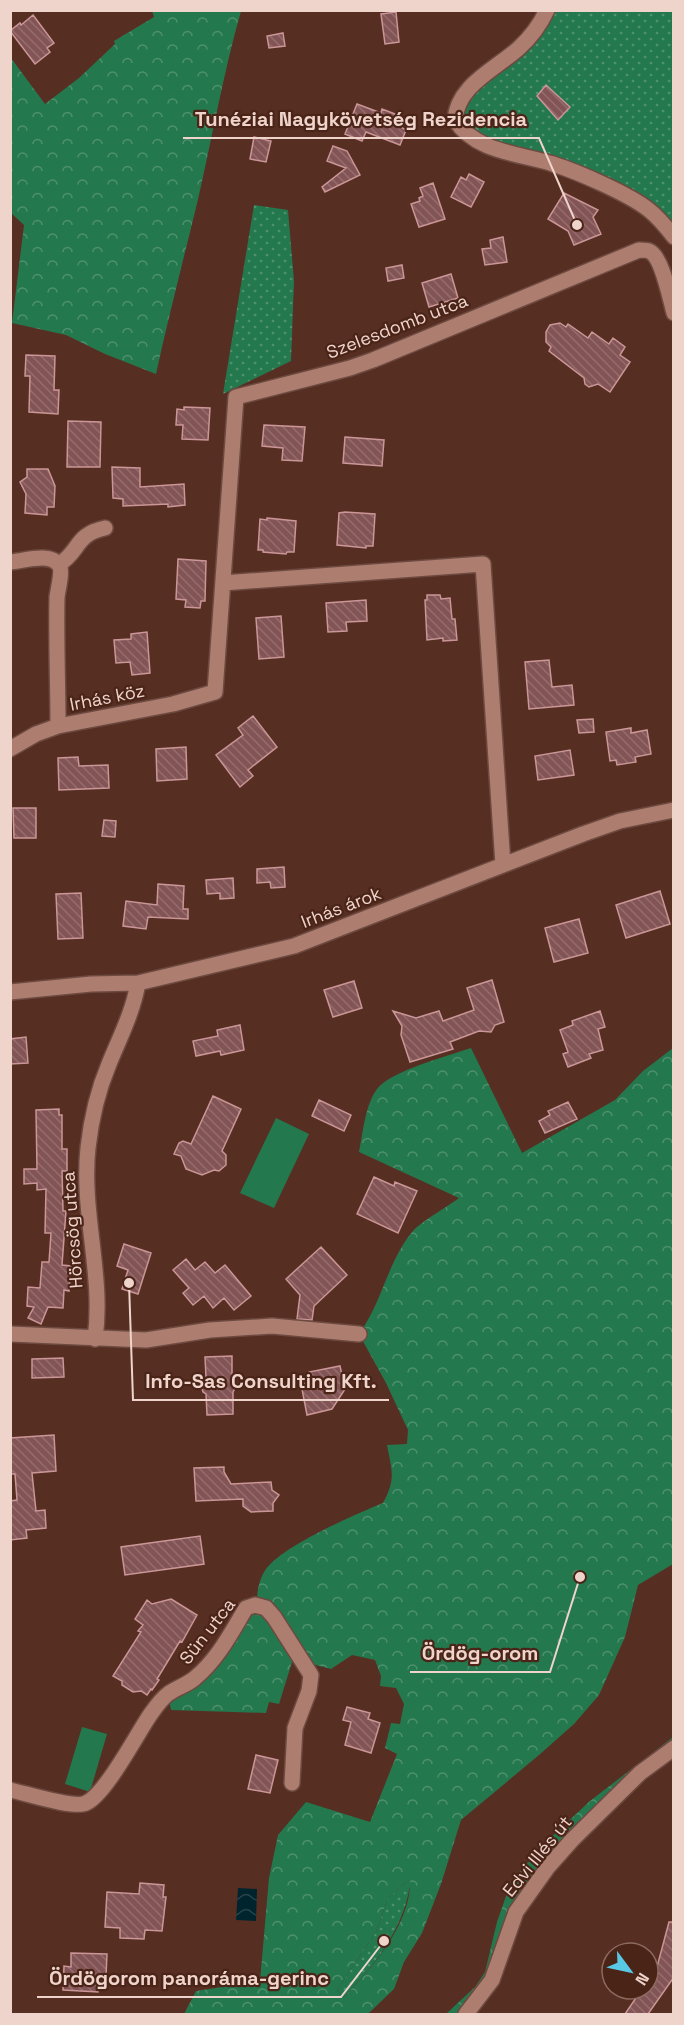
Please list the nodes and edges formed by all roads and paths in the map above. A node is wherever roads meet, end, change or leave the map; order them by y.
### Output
1 (547, 10) edge
2 (674, 237) edge
3 (674, 313) edge
4 (105, 528) dead end
5 (10, 562) edge
6 (59, 564) junction
7 (223, 583) junction
8 (215, 692) joint
9 (58, 726) junction
10 (10, 749) edge
11 (674, 810) edge
12 (503, 865) junction
13 (138, 983) junction
14 (10, 992) edge
15 (10, 1334) edge
16 (359, 1334) dead end
17 (95, 1339) junction
18 (674, 1748) edge
19 (292, 1783) dead end
20 (10, 1790) edge
21 (466, 2014) edge

1 - 2 street
3 - 7 street, Szelesdomb utca
4 - 6 street
5 - 6 street
6 - 9 street
7 - 8 street, Szelesdomb utca
7 - 12 street
8 - 9 street, Irhás köz
9 - 10 street, Irhás köz
11 - 12 street, Irhás árok
12 - 13 street, Irhás árok
13 - 14 street, Irhás árok
13 - 17 street, Hörcsög utca
15 - 17 street
16 - 17 street
18 - 21 street, Edvi Illés út
19 - 20 street, Sün utca

